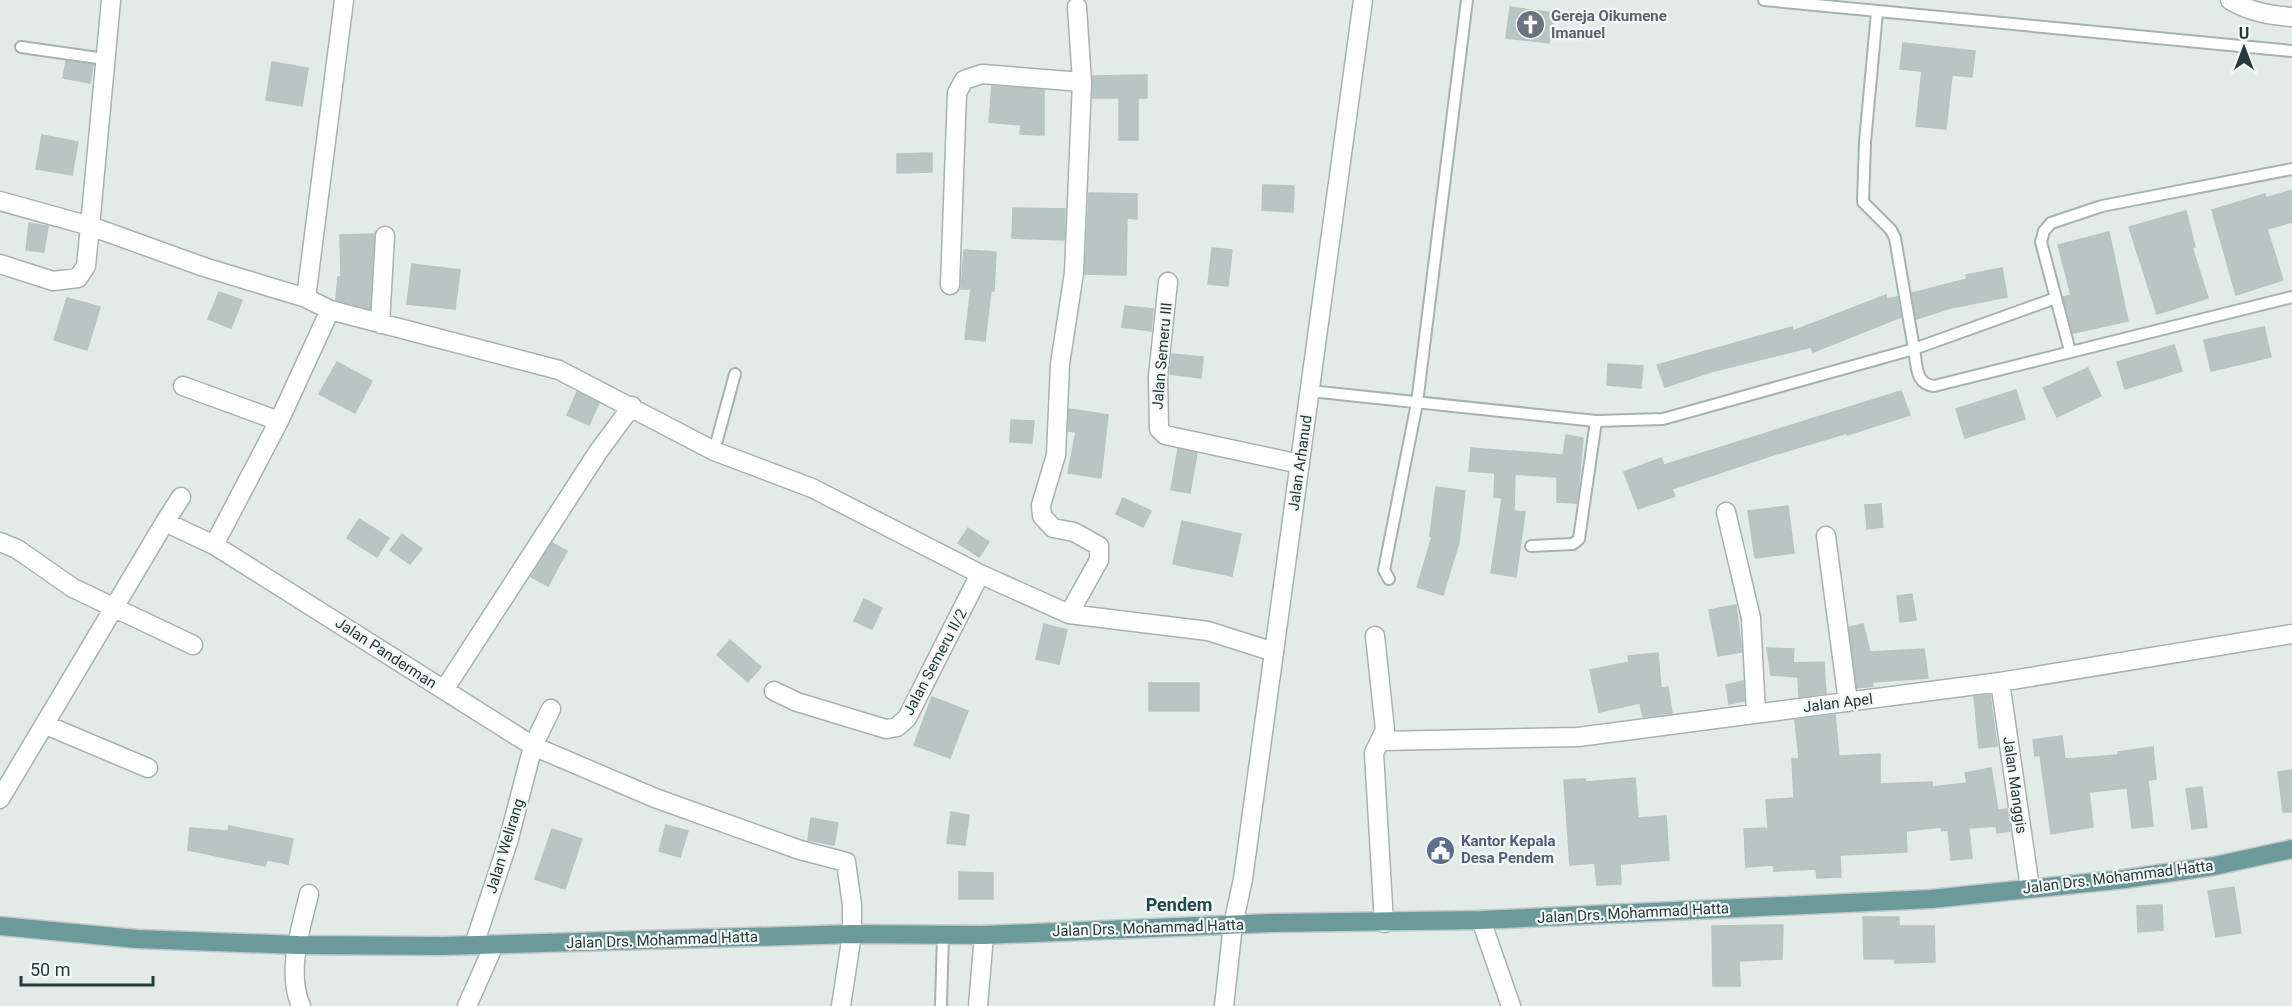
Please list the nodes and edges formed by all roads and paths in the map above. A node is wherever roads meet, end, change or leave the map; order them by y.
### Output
1 (111, 0) edge
2 (344, 0) edge
3 (1363, 0) edge
4 (1467, 0) edge
5 (1764, 0) edge
6 (1888, 0) edge
7 (2230, 0) edge
8 (1077, 7) dead end
9 (1882, 12) junction
10 (2292, 17) edge
11 (21, 47) dead end
12 (2292, 51) edge
13 (105, 59) junction
14 (1082, 82) junction
15 (2292, 169) edge
16 (0, 201) edge
17 (90, 226) junction
18 (385, 236) dead end
19 (0, 264) edge
20 (1168, 282) dead end
21 (950, 285) dead end
22 (2292, 297) edge
23 (306, 298) junction
24 (2056, 298) junction
25 (330, 310) junction
26 (380, 324) junction
27 (1914, 349) junction
28 (2070, 351) junction
29 (735, 374) dead end
30 (183, 386) dead end
31 (1310, 391) junction
32 (1417, 403) junction
33 (632, 406) junction
34 (279, 421) junction
35 (1596, 421) junction
36 (714, 451) junction
37 (1300, 464) junction
38 (181, 497) dead end
39 (1726, 512) dead end
40 (165, 522) junction
41 (1826, 536) dead end
42 (0, 542) edge
43 (214, 545) junction
44 (1531, 546) dead end
45 (980, 574) junction
46 (1389, 579) dead end
47 (113, 607) junction
48 (1069, 615) junction
49 (2292, 634) edge
50 (1375, 636) dead end
51 (193, 645) dead end
52 (1274, 652) junction
53 (2000, 682) junction
54 (444, 690) junction
55 (774, 691) dead end
56 (1848, 702) junction
57 (551, 709) dead end
58 (1756, 713) junction
59 (46, 725) junction
60 (1382, 741) junction
61 (533, 746) junction
62 (148, 768) dead end
63 (0, 799) edge
64 (2292, 849) edge
65 (2030, 888) junction
66 (309, 894) dead end
67 (1481, 920) junction
68 (1384, 923) junction
69 (1233, 925) junction
70 (0, 926) edge
71 (852, 934) junction
72 (943, 935) junction
73 (984, 935) junction
74 (298, 945) junction
75 (474, 945) junction
76 (494, 945) junction
77 (941, 1004) dead end
78 (301, 1006) edge
79 (467, 1006) edge
80 (840, 1006) edge
81 (978, 1006) edge
82 (1224, 1006) edge
83 (1511, 1006) edge

1 - 13 street
2 - 23 street
3 - 31 street, Jalan Arhanud
4 - 32 lane
5 - 9 lane
6 - 9 lane
7 - 10 street
8 - 14 street
9 - 12 lane
9 - 27 lane
11 - 13 lane
13 - 17 street
14 - 21 street
14 - 48 street
15 - 24 lane
16 - 17 street
17 - 19 street
17 - 23 street
18 - 26 street
20 - 37 street, Jalan Semeru III
22 - 28 lane
23 - 25 street
24 - 27 lane
24 - 28 lane
25 - 26 street
25 - 34 street
26 - 33 street
27 - 28 lane
27 - 35 lane
29 - 36 lane
30 - 34 street
31 - 32 lane
31 - 37 street, Jalan Arhanud
32 - 35 lane
32 - 46 lane
33 - 36 street
33 - 54 street
34 - 43 street
35 - 44 lane
36 - 45 street
37 - 52 street, Jalan Arhanud
38 - 40 street
39 - 58 street
40 - 43 street, Jalan Panderman
40 - 47 street
41 - 56 street
42 - 47 street
43 - 54 street, Jalan Panderman
45 - 48 street
45 - 55 street, Jalan Semeru II/2
47 - 51 street
47 - 59 street
48 - 52 street
49 - 53 street, Jalan Apel
50 - 60 street
52 - 69 street, Jalan Arhanud
53 - 56 street, Jalan Apel
53 - 65 street, Jalan Manggis
54 - 61 street, Jalan Panderman
56 - 58 street, Jalan Apel
57 - 61 street, Jalan Welirang
58 - 60 street, Jalan Apel
59 - 62 street
59 - 63 street
60 - 68 street
61 - 71 street, Jalan Panderman
61 - 75 street, Jalan Welirang
64 - 65 main road, Jalan Drs. Mohammad Hatta
65 - 67 main road, Jalan Drs. Mohammad Hatta
66 - 74 street
67 - 68 main road, Jalan Drs. Mohammad Hatta
67 - 83 street
68 - 69 main road, Jalan Drs. Mohammad Hatta
69 - 73 main road, Jalan Drs. Mohammad Hatta
69 - 82 street, Jalan Arhanud
70 - 74 main road, Jalan Drs. Mohammad Hatta
71 - 72 main road, Jalan Drs. Mohammad Hatta
71 - 76 main road, Jalan Drs. Mohammad Hatta
71 - 80 street
72 - 73 main road, Jalan Drs. Mohammad Hatta
72 - 77 lane
73 - 81 street
74 - 75 main road, Jalan Drs. Mohammad Hatta
74 - 78 street
75 - 76 main road, Jalan Drs. Mohammad Hatta
76 - 79 street

